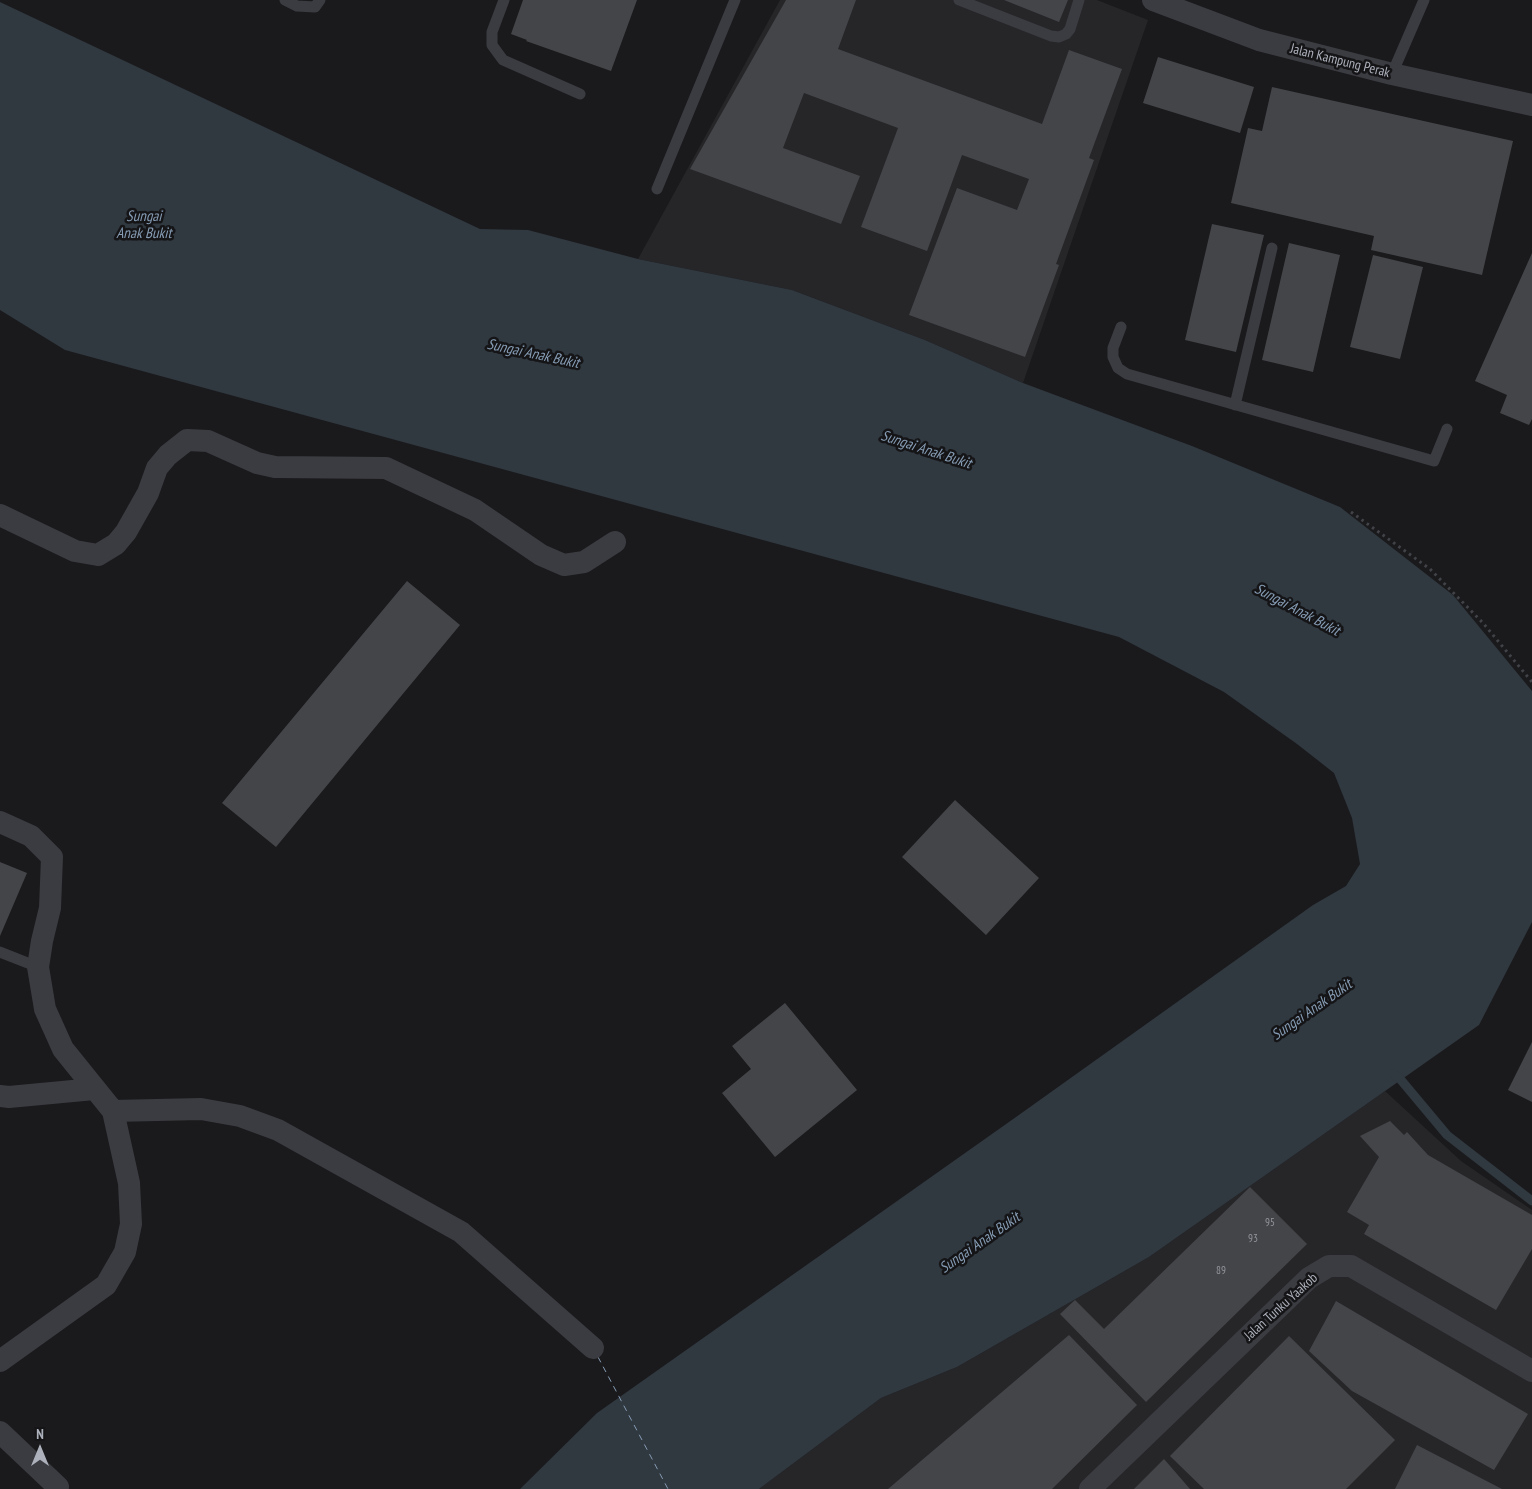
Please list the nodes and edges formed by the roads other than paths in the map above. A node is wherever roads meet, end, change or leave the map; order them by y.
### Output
1 (285, 0) edge
2 (320, 0) edge
3 (504, 0) edge
4 (735, 0) edge
5 (959, 0) edge
6 (1079, 0) edge
7 (1153, 0) edge
8 (1424, 0) edge
9 (1392, 74) junction
10 (580, 94) dead end
11 (1532, 105) edge
12 (657, 189) dead end
13 (1272, 248) dead end
14 (1121, 327) dead end
15 (1235, 404) junction
16 (1447, 429) dead end
17 (0, 515) edge
18 (616, 542) dead end
19 (0, 822) edge
20 (0, 952) edge
21 (38, 967) junction
22 (94, 1089) junction
23 (0, 1096) edge
24 (113, 1111) junction
25 (593, 1348) dead end
26 (0, 1361) edge
27 (1532, 1371) edge
28 (0, 1432) edge
29 (58, 1488) dead end
30 (1090, 1489) edge

1 - 2 lane
3 - 10 lane
4 - 12 lane
5 - 6 lane
7 - 9 street, Jalan Kampung Perak
8 - 9 lane
9 - 11 street, Jalan Kampung Perak
13 - 15 lane
14 - 15 lane
15 - 16 lane
17 - 18 street
19 - 21 street
20 - 21 lane
21 - 22 street
22 - 23 street
22 - 24 street
24 - 25 street
24 - 26 street
27 - 30 street, Jalan Tunku Yaakob
28 - 29 street

